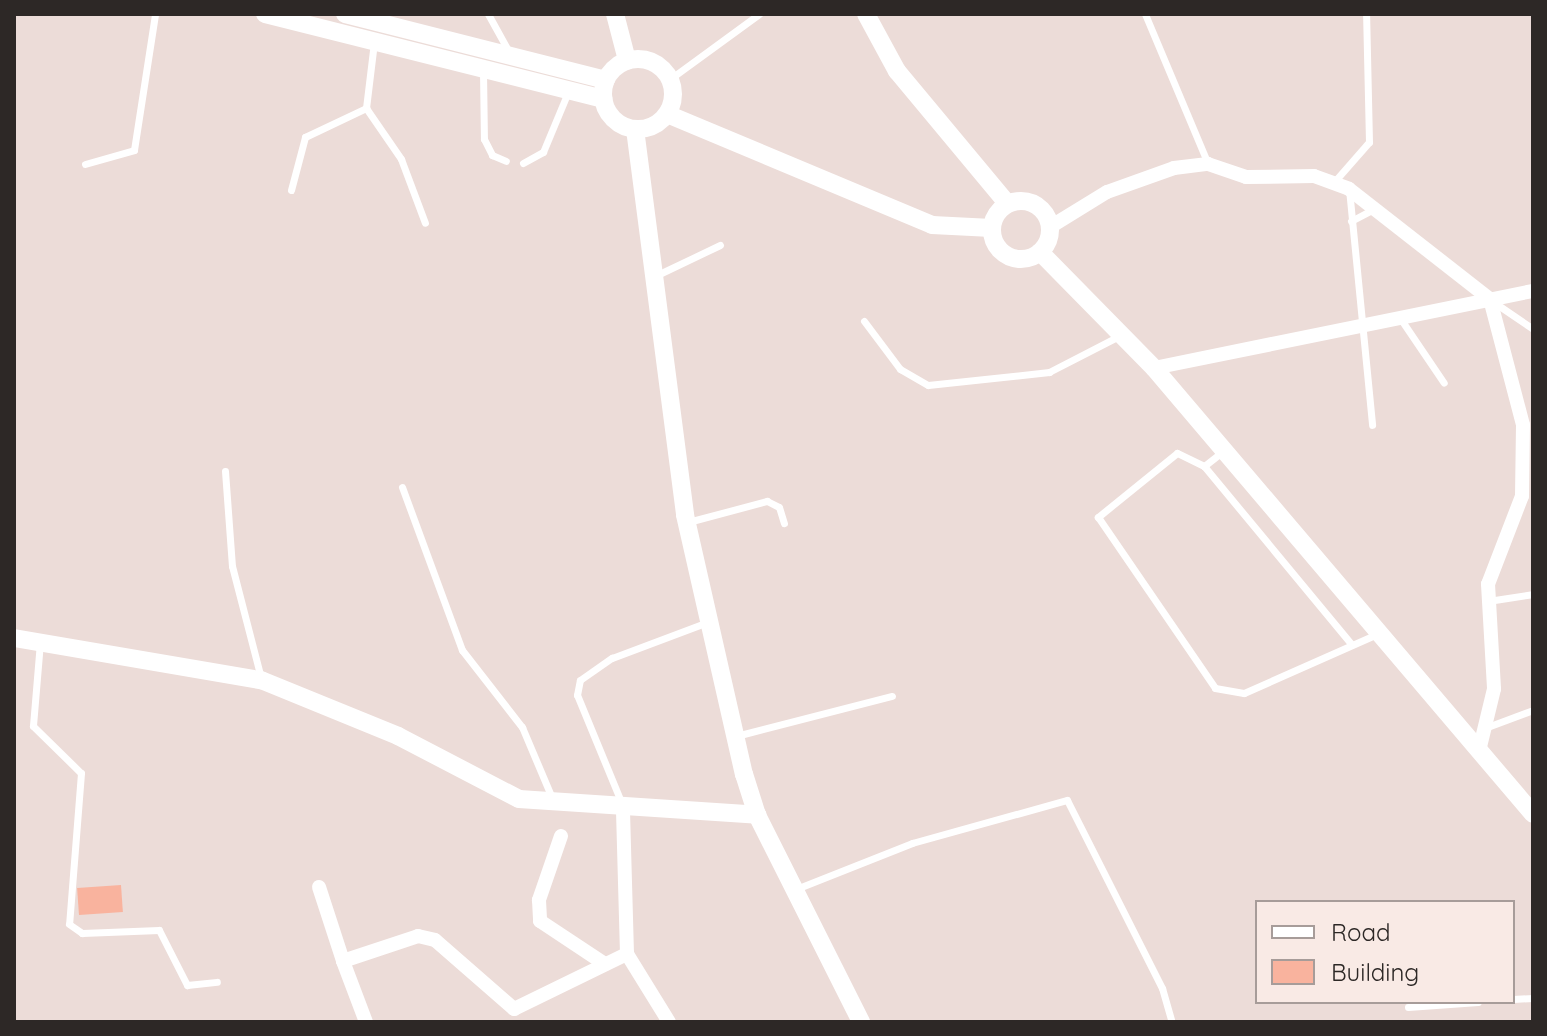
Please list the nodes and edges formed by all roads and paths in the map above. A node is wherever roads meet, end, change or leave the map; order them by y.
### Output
1 (155, 14) edge
2 (265, 14) edge
3 (345, 14) edge
4 (488, 14) edge
5 (615, 14) edge
6 (759, 14) edge
7 (866, 14) edge
8 (1145, 14) edge
9 (1366, 14) edge
10 (374, 41) junction
11 (627, 60) junction
12 (509, 64) junction
13 (483, 68) junction
14 (670, 79) junction
15 (605, 89) junction
16 (569, 90) junction
17 (366, 108) junction
18 (667, 114) junction
19 (635, 129) junction
20 (506, 161) dead end
21 (523, 163) dead end
22 (85, 164) dead end
23 (1208, 164) junction
24 (1334, 182) junction
25 (1349, 189) junction
26 (291, 190) dead end
27 (1008, 204) junction
28 (1375, 209) junction
29 (1351, 221) junction
30 (425, 223) dead end
31 (1050, 227) junction
32 (992, 228) junction
33 (720, 245) dead end
34 (1040, 252) junction
35 (653, 276) junction
36 (1533, 291) edge
37 (1490, 299) junction
38 (1400, 318) junction
39 (864, 321) dead end
40 (1358, 326) junction
41 (1533, 329) edge
42 (1121, 335) junction
43 (1154, 368) junction
44 (1444, 383) dead end
45 (1372, 425) dead end
46 (1224, 450) junction
47 (1204, 466) junction
48 (225, 471) dead end
49 (402, 487) dead end
50 (686, 522) junction
51 (784, 523) dead end
52 (1533, 594) edge
53 (1486, 602) junction
54 (708, 622) junction
55 (1379, 633) junction
56 (27, 640) edge
57 (1352, 645) junction
58 (261, 680) junction
59 (892, 696) dead end
60 (1533, 710) edge
61 (1490, 726) junction
62 (735, 736) junction
63 (1479, 751) junction
64 (555, 804) junction
65 (623, 810) junction
66 (1533, 814) edge
67 (757, 815) junction
68 (561, 836) dead end
69 (319, 887) dead end
70 (796, 889) junction
71 (627, 954) junction
72 (343, 961) junction
73 (605, 964) junction
74 (217, 982) dead end
75 (1450, 1004) edge
76 (1408, 1007) dead end
77 (512, 1015) edge
78 (366, 1022) edge
79 (669, 1022) edge
80 (861, 1022) edge
81 (1172, 1022) edge

1 - 22 lane
2 - 10 street
3 - 12 street
4 - 12 lane
5 - 11 street
6 - 14 lane
7 - 27 street
8 - 23 lane
9 - 24 lane
10 - 13 street
10 - 17 lane
11 - 14 street
11 - 15 street
12 - 13 street
12 - 15 street
12 - 16 street
13 - 20 lane
14 - 18 street
15 - 16 street
15 - 19 street
16 - 21 lane
17 - 26 lane
17 - 30 lane
18 - 19 street
18 - 32 street
19 - 35 street
23 - 24 street
23 - 31 street
24 - 25 street
25 - 28 street
25 - 29 lane
27 - 31 street
27 - 32 street
28 - 29 lane
28 - 37 street
29 - 40 lane
31 - 34 street
32 - 34 street
33 - 35 lane
34 - 42 street
35 - 50 street
36 - 37 street
37 - 38 street
37 - 41 lane
37 - 53 street
38 - 40 street
38 - 44 lane
39 - 42 lane
40 - 43 street
40 - 45 lane
42 - 43 street
43 - 46 street
46 - 47 lane
46 - 55 street
47 - 57 lane
47 - 57 lane
48 - 58 lane
49 - 64 lane
50 - 51 lane
50 - 54 street
52 - 53 lane
53 - 61 street
54 - 62 street
54 - 65 lane
55 - 57 lane
55 - 63 street
56 - 58 street
56 - 74 lane
58 - 64 street
59 - 62 lane
60 - 61 lane
61 - 63 street
62 - 67 street
63 - 66 street
64 - 65 street
65 - 67 street
65 - 71 street
67 - 70 street
68 - 73 street
69 - 72 street
70 - 80 street
70 - 81 lane
71 - 73 street
71 - 79 street
72 - 77 street
72 - 78 street
73 - 77 street
75 - 76 lane

